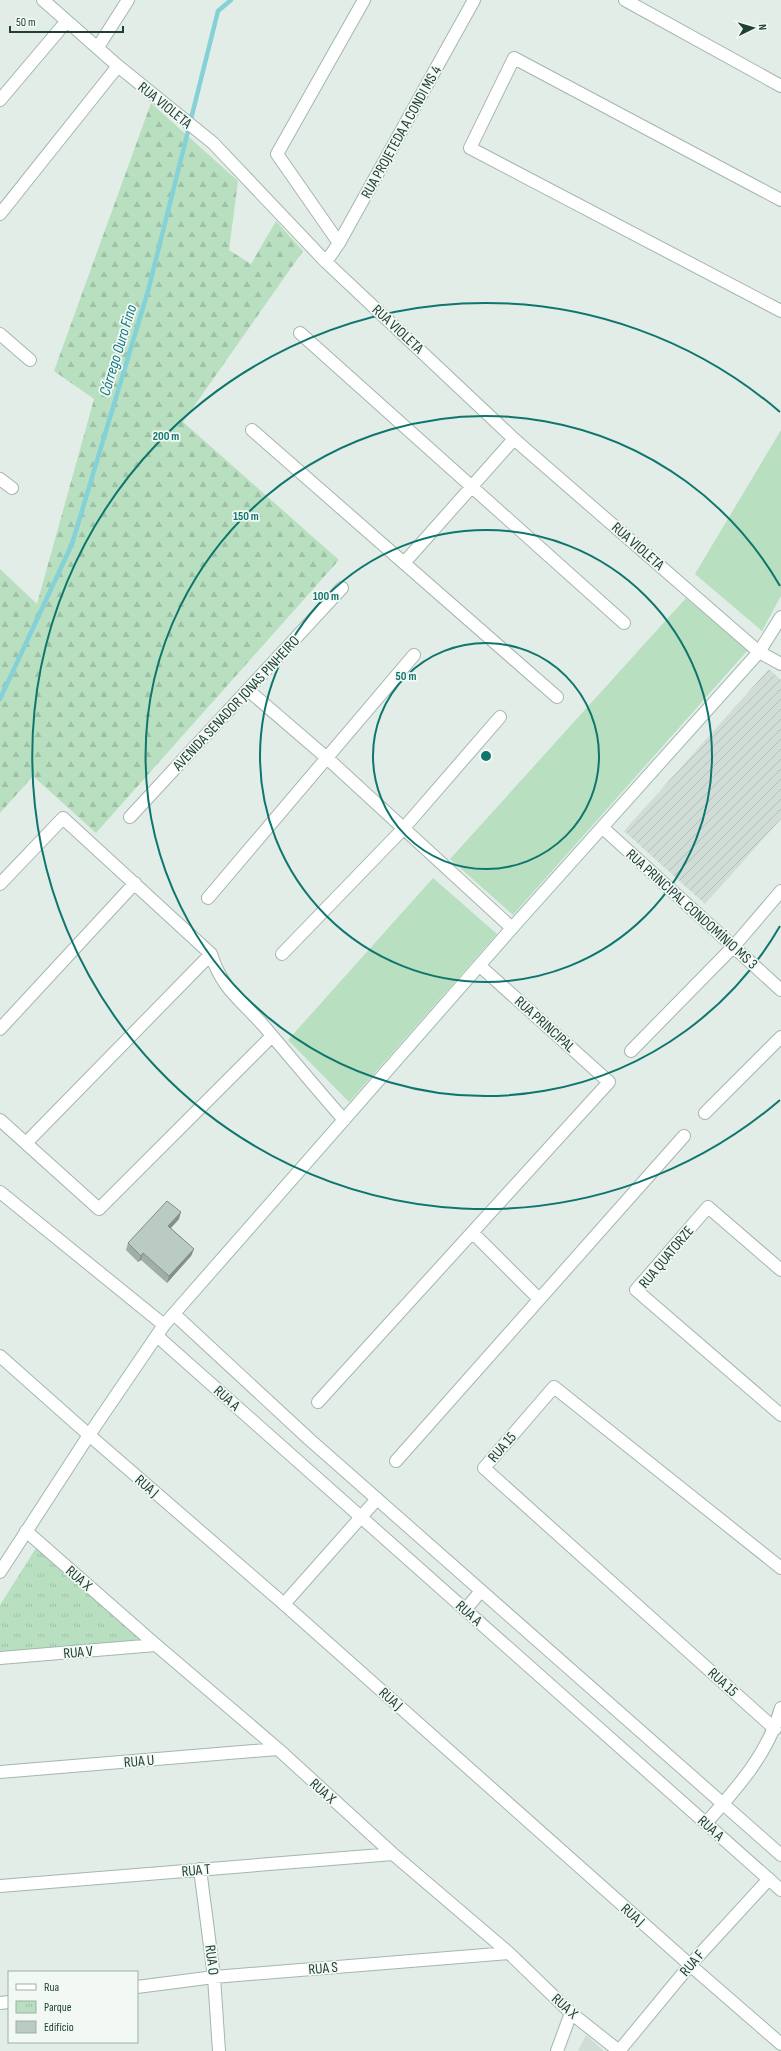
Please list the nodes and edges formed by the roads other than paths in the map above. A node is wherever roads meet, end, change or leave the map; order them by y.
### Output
1 (43, 0) edge
2 (128, 0) edge
3 (364, 0) edge
4 (474, 0) edge
5 (625, 0) edge
6 (66, 22) junction
7 (98, 47) junction
8 (118, 66) junction
9 (781, 86) edge
10 (0, 100) edge
11 (781, 200) edge
12 (0, 214) edge
13 (339, 243) junction
14 (326, 262) junction
15 (781, 311) edge
16 (300, 333) dead end
17 (0, 334) edge
18 (30, 360) dead end
19 (252, 430) dead end
20 (514, 439) junction
21 (0, 479) edge
22 (471, 485) junction
23 (12, 488) dead end
24 (404, 563) junction
25 (342, 588) dead end
26 (781, 617) edge
27 (624, 623) dead end
28 (759, 652) junction
29 (414, 655) dead end
30 (781, 664) edge
31 (248, 690) junction
32 (557, 697) dead end
33 (500, 718) dead end
34 (327, 758) junction
35 (130, 817) dead end
36 (603, 828) junction
37 (403, 829) junction
38 (135, 883) junction
39 (0, 884) edge
40 (781, 891) edge
41 (208, 898) dead end
42 (512, 928) junction
43 (734, 946) junction
44 (211, 954) junction
45 (282, 954) dead end
46 (480, 966) junction
47 (781, 990) edge
48 (0, 1029) edge
49 (272, 1036) junction
50 (781, 1037) edge
51 (631, 1051) dead end
52 (705, 1113) dead end
53 (0, 1120) edge
54 (344, 1120) junction
55 (684, 1136) dead end
56 (26, 1144) junction
57 (0, 1192) edge
58 (473, 1233) junction
59 (781, 1270) edge
60 (539, 1299) junction
61 (174, 1314) junction
62 (164, 1325) junction
63 (157, 1336) junction
64 (0, 1356) edge
65 (318, 1402) dead end
66 (781, 1415) edge
67 (89, 1435) junction
68 (396, 1461) dead end
69 (377, 1499) junction
70 (361, 1517) junction
71 (26, 1531) junction
72 (781, 1568) edge
73 (0, 1572) edge
74 (481, 1590) junction
75 (284, 1604) junction
76 (465, 1610) junction
77 (156, 1645) junction
78 (0, 1658) edge
79 (781, 1708) edge
80 (775, 1729) junction
81 (278, 1749) junction
82 (0, 1772) edge
83 (723, 1804) junction
84 (706, 1823) junction
85 (393, 1854) junction
86 (781, 1855) edge
87 (200, 1870) junction
88 (769, 1879) junction
89 (0, 1886) edge
90 (781, 1890) edge
91 (509, 1953) junction
92 (690, 1965) junction
93 (214, 1977) junction
94 (138, 1986) edge
95 (571, 2013) junction
96 (781, 2044) edge
97 (219, 2051) edge
98 (557, 2051) edge
99 (619, 2051) edge

1 - 6 street, RUA VIOLETA
2 - 7 street
3 - 13 street
4 - 13 street, RUA PROJETEDA A CONDI MS 4
5 - 9 street
6 - 7 street, RUA VIOLETA
6 - 10 street
7 - 8 street, RUA VIOLETA
8 - 12 street
8 - 14 street, RUA VIOLETA
11 - 15 street
13 - 14 street, RUA PROJETEDA A CONDI MS 4
14 - 20 street, RUA VIOLETA
16 - 22 street
17 - 18 street
19 - 24 street
20 - 22 street
20 - 28 street, RUA VIOLETA
21 - 23 street
22 - 24 street
22 - 27 street
24 - 32 street
25 - 31 street, AVENIDA SENADOR JONAS PINHEIRO
26 - 28 street
28 - 30 street, RUA VIOLETA
28 - 36 street
29 - 34 street
31 - 34 street
31 - 35 street, AVENIDA SENADOR JONAS PINHEIRO
33 - 37 street
34 - 37 street
34 - 41 street
36 - 42 street
36 - 43 street, RUA PRINCIPAL CONDOMÍNIO MS 3
37 - 42 street
37 - 45 street
38 - 39 street
38 - 44 street
38 - 48 street
40 - 43 street
42 - 46 street
43 - 47 street, RUA PRINCIPAL CONDOMÍNIO MS 3
43 - 51 street
44 - 49 street
44 - 56 street
46 - 54 street
46 - 58 street, RUA PRINCIPAL
49 - 54 street
49 - 56 street
50 - 52 street
53 - 56 street
54 - 61 street
55 - 60 street
57 - 62 street
58 - 60 street
58 - 65 street
59 - 66 street, RUA QUATORZE
60 - 68 street
61 - 62 street
61 - 69 street, RUA A
62 - 63 street
63 - 67 street
63 - 70 street, RUA A
64 - 67 street, RUA J
67 - 71 street
67 - 75 street, RUA J
69 - 70 street
69 - 74 street, RUA A
70 - 75 street
70 - 76 street, RUA A
71 - 73 street
71 - 77 street, RUA X
72 - 80 street, RUA 15
74 - 76 street
74 - 83 street, RUA A
75 - 92 street, RUA J
76 - 84 street, RUA A
77 - 78 street, RUA V
77 - 81 street, RUA X
79 - 80 street
80 - 83 street
81 - 82 street, RUA U
81 - 85 street, RUA X
83 - 84 street
83 - 86 street, RUA A
84 - 88 street, RUA A
85 - 87 street, RUA T
85 - 91 street, RUA X
87 - 89 street, RUA T
87 - 93 street, RUA O
88 - 90 street, RUA A
88 - 92 street, RUA F
91 - 93 street, RUA S
91 - 95 street, RUA X
92 - 96 street, RUA J
92 - 99 street, RUA F
93 - 94 street, RUA S
93 - 97 street, RUA O
95 - 98 street
95 - 99 street, RUA X

